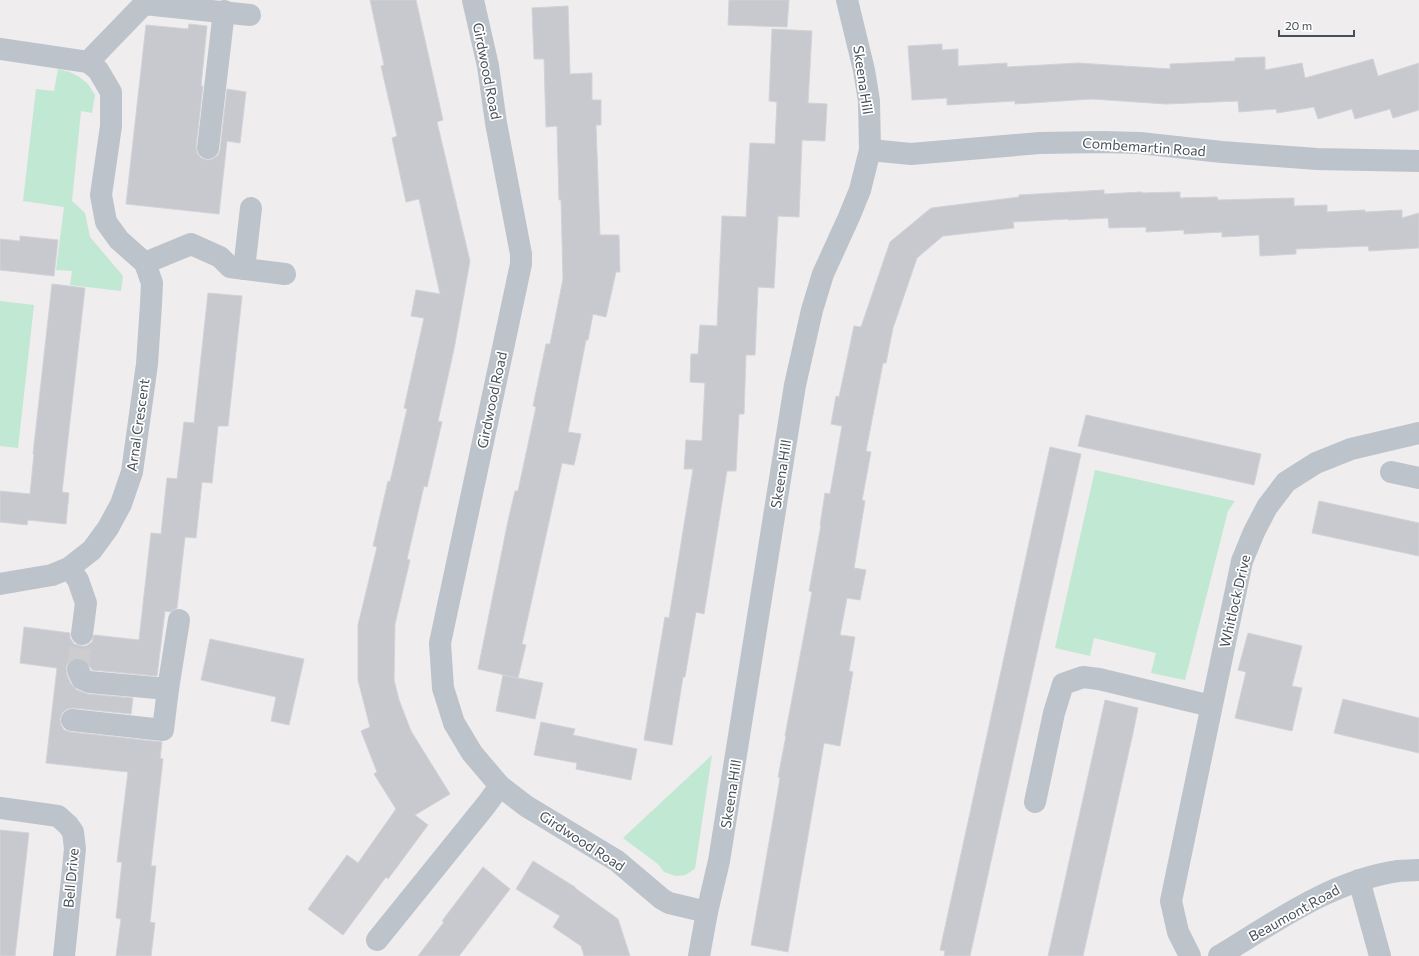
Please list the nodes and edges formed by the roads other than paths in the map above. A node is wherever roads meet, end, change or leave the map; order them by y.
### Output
1 (473, 0) edge
2 (847, 0) edge
3 (224, 11) junction
4 (250, 15) dead end
5 (0, 49) edge
6 (88, 62) junction
7 (208, 148) dead end
8 (870, 150) junction
9 (1419, 161) edge
10 (251, 208) dead end
11 (144, 263) junction
12 (244, 269) junction
13 (285, 274) dead end
14 (1419, 433) edge
15 (1391, 472) dead end
16 (1419, 478) edge
17 (69, 568) junction
18 (0, 584) edge
19 (179, 620) dead end
20 (82, 634) tunnel mouth
21 (78, 670) dead end
22 (168, 690) junction
23 (1212, 706) junction
24 (72, 720) dead end
25 (500, 786) junction
26 (1035, 802) dead end
27 (0, 808) edge
28 (1419, 870) edge
29 (1359, 880) junction
30 (707, 912) junction
31 (377, 940) dead end
32 (64, 956) edge
33 (699, 956) edge
34 (1190, 956) edge
35 (1219, 956) edge
36 (1380, 956) edge

1 - 25 street, Girdwood Road
2 - 8 street, Skeena Hill
3 - 4 street
3 - 6 street
3 - 7 street
5 - 6 street
6 - 11 street, Arnal Crescent
8 - 9 street, Combemartin Road
8 - 30 street, Skeena Hill
10 - 12 street
11 - 12 street
11 - 17 street, Arnal Crescent
12 - 13 street
14 - 23 street, Whitlock Drive
15 - 16 street
17 - 18 street, Arnal Crescent
17 - 20 street
19 - 22 street
21 - 22 street
22 - 24 street
23 - 26 street
23 - 34 street, Whitlock Drive
25 - 30 street, Girdwood Road
25 - 31 street
27 - 32 street, Bell Drive
28 - 29 street, Beaumont Road
29 - 35 street, Beaumont Road
29 - 36 street
30 - 33 street, Skeena Hill

